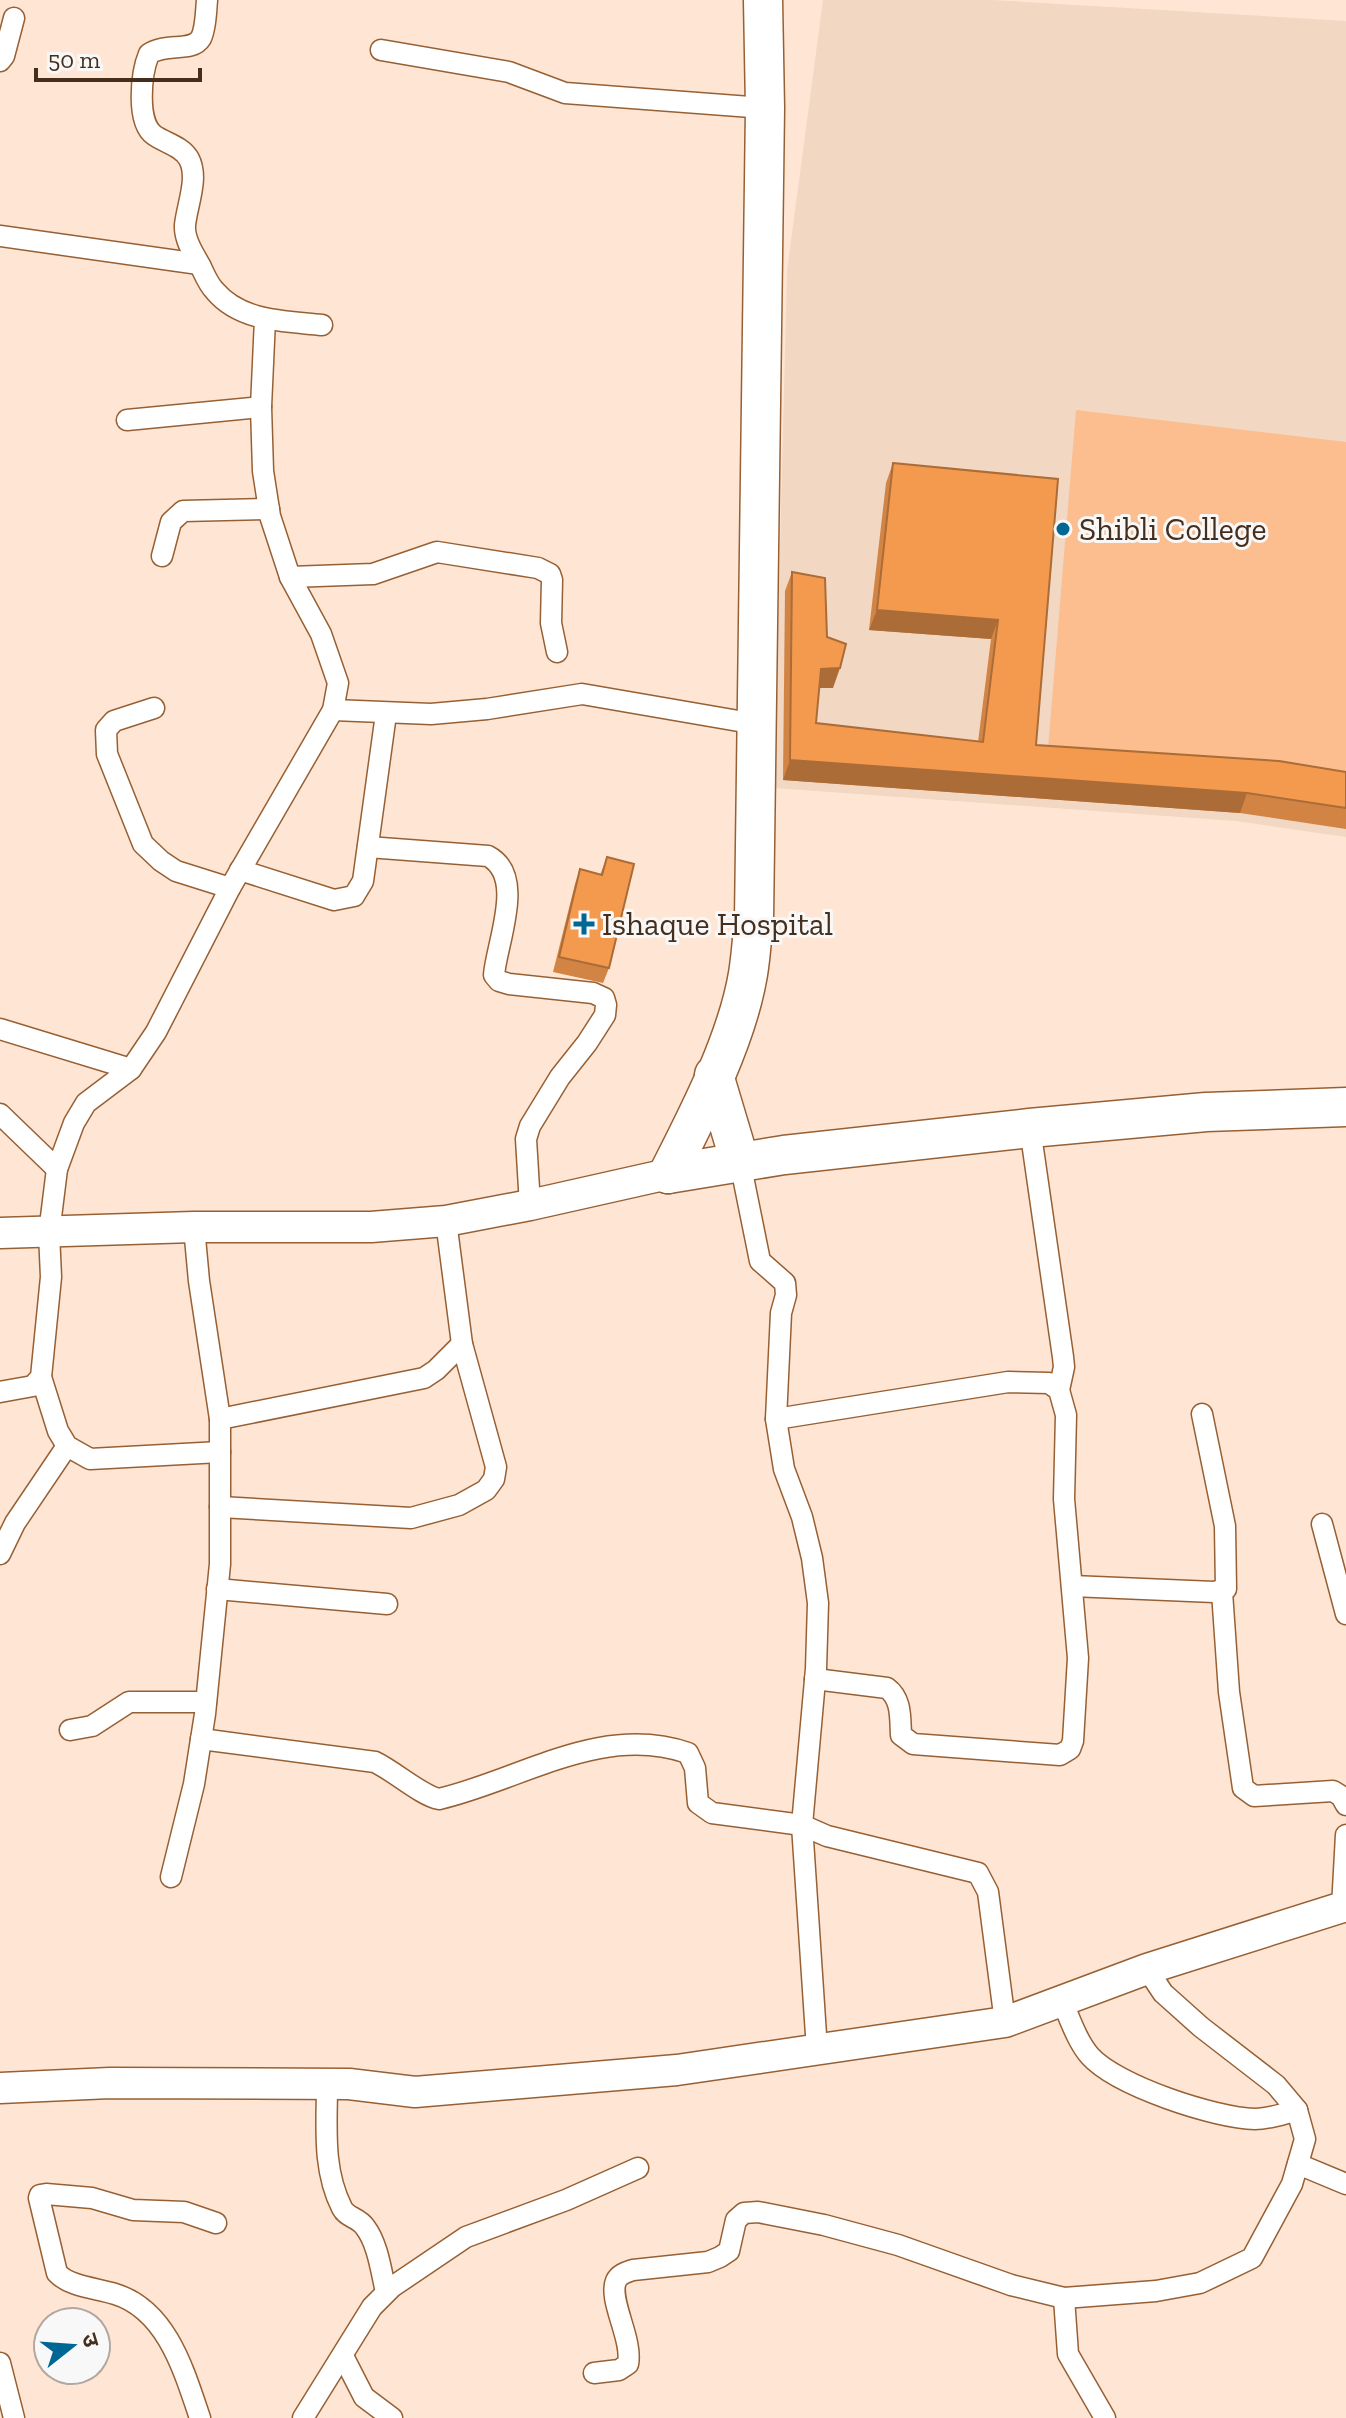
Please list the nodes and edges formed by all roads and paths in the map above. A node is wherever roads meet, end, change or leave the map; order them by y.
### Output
1 (207, 0) edge
2 (763, 0) edge
3 (14, 18) dead end
4 (381, 50) dead end
5 (0, 61) edge
6 (765, 108) junction
7 (0, 236) edge
8 (199, 264) junction
9 (265, 319) junction
10 (322, 325) dead end
11 (261, 407) junction
12 (127, 420) dead end
13 (269, 509) junction
14 (162, 556) dead end
15 (290, 577) junction
16 (557, 652) dead end
17 (154, 708) dead end
18 (333, 710) junction
19 (386, 714) junction
20 (756, 724) junction
21 (368, 847) junction
22 (235, 879) junction
23 (0, 1029) edge
24 (131, 1069) junction
25 (714, 1075) junction
26 (1346, 1107) edge
27 (0, 1114) edge
28 (1030, 1128) junction
29 (740, 1162) junction
30 (57, 1169) junction
31 (668, 1174) junction
32 (530, 1205) junction
33 (446, 1221) junction
34 (194, 1227) junction
35 (0, 1233) edge
36 (49, 1233) junction
37 (462, 1344) junction
38 (41, 1377) junction
39 (1059, 1390) junction
40 (0, 1392) edge
41 (1202, 1414) dead end
42 (220, 1419) junction
43 (776, 1419) junction
44 (67, 1446) junction
45 (220, 1452) junction
46 (220, 1507) junction
47 (1322, 1524) dead end
48 (0, 1554) edge
49 (1072, 1586) junction
50 (217, 1589) junction
51 (1222, 1592) junction
52 (387, 1604) dead end
53 (1346, 1614) edge
54 (815, 1679) junction
55 (206, 1702) junction
56 (70, 1730) dead end
57 (201, 1739) junction
58 (1346, 1805) edge
59 (802, 1825) junction
60 (1346, 1835) edge
61 (171, 1877) dead end
62 (1344, 1906) edge
63 (1147, 1969) junction
64 (1062, 2001) junction
65 (1005, 2022) junction
66 (817, 2050) junction
67 (327, 2084) junction
68 (0, 2088) edge
69 (1297, 2110) junction
70 (1298, 2164) junction
71 (638, 2168) dead end
72 (1346, 2184) edge
73 (216, 2223) dead end
74 (386, 2292) junction
75 (1064, 2298) junction
76 (343, 2356) junction
77 (0, 2363) edge
78 (594, 2373) dead end
79 (14, 2418) edge
80 (200, 2418) edge
81 (303, 2418) edge
82 (392, 2418) edge
83 (1105, 2418) edge

1 - 8 street
2 - 6 highway
3 - 5 street
4 - 6 street
6 - 20 highway
7 - 8 street
8 - 9 street
9 - 10 street
9 - 11 street
11 - 12 street
11 - 13 street
13 - 14 street
13 - 15 street
15 - 16 street
15 - 18 street
17 - 22 street
18 - 19 street
18 - 22 street
19 - 20 street
19 - 21 street
20 - 25 highway
21 - 22 street
21 - 32 street
22 - 24 street
23 - 24 street
24 - 30 street
25 - 29 highway
25 - 31 highway
26 - 28 highway
27 - 30 street
28 - 29 highway
28 - 39 street
29 - 31 highway
29 - 43 street
30 - 36 street
31 - 32 street
32 - 33 street
33 - 34 street
33 - 37 street
34 - 36 street
34 - 42 street
35 - 36 street
36 - 38 street
37 - 42 street
37 - 46 street
38 - 40 street
38 - 44 street
39 - 43 street
39 - 49 street
41 - 51 street
42 - 45 street
43 - 54 street
44 - 45 street
44 - 48 street
45 - 46 street
46 - 50 street
47 - 53 street
49 - 51 street
49 - 54 street
50 - 52 street
50 - 55 street
51 - 58 street
54 - 59 street
55 - 56 street
55 - 57 street
57 - 59 street
57 - 61 street
59 - 65 street
59 - 66 street
60 - 62 street
62 - 63 street
63 - 64 street
63 - 69 street
64 - 65 street
64 - 69 street
65 - 66 street
66 - 67 street
67 - 68 street
67 - 74 street
69 - 70 street
70 - 72 street
70 - 75 street
71 - 74 street
73 - 80 street
74 - 76 street
75 - 78 street
75 - 83 street
76 - 81 street
76 - 82 street
77 - 79 street

